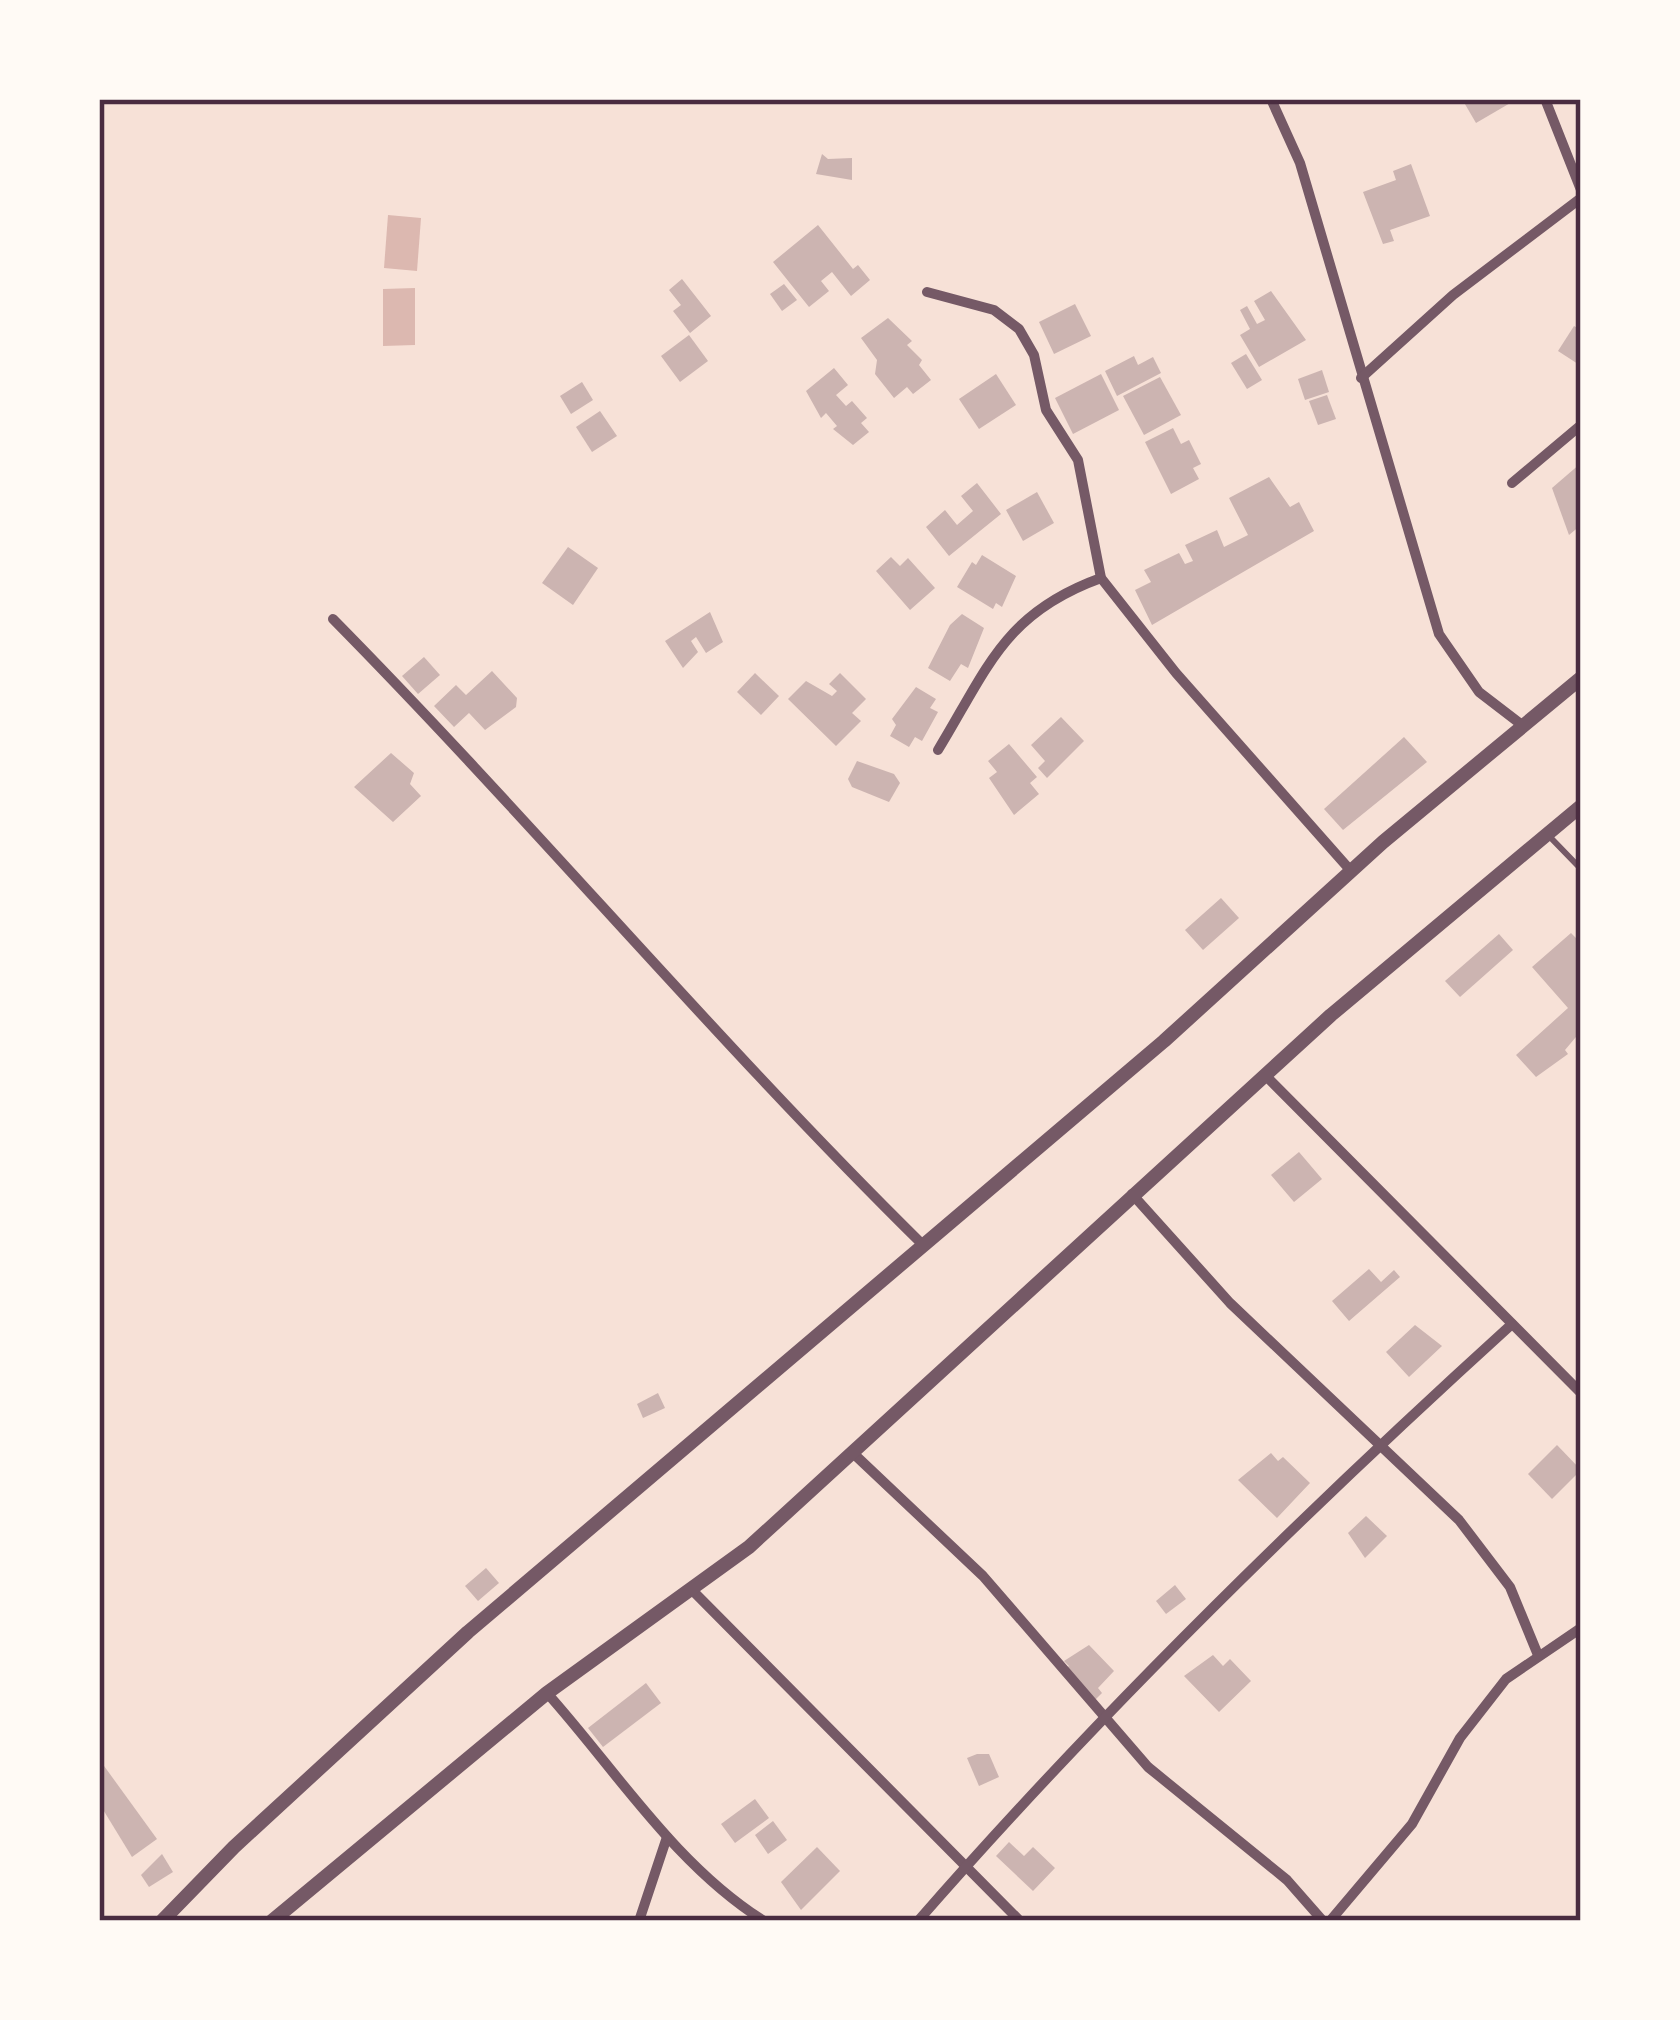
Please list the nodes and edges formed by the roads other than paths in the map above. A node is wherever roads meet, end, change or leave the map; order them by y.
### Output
1 (1271, 99) edge
2 (1546, 99) edge
3 (1581, 194) edge
4 (927, 292) dead end
5 (1361, 378) junction
6 (1581, 425) edge
7 (1512, 483) dead end
8 (1101, 578) junction
9 (333, 619) dead end
10 (1581, 678) edge
11 (1522, 725) junction
12 (938, 750) dead end
13 (1581, 806) edge
14 (1547, 834) junction
15 (1581, 868) edge
16 (1351, 871) junction
17 (1265, 1075) junction
18 (1132, 1194) junction
19 (921, 1243) junction
20 (1512, 1324) junction
21 (1581, 1394) edge
22 (1379, 1445) junction
23 (855, 1455) junction
24 (691, 1589) junction
25 (1581, 1628) edge
26 (1538, 1655) junction
27 (547, 1694) junction
28 (1105, 1720) junction
29 (667, 1837) junction
30 (966, 1866) junction
31 (162, 1921) edge
32 (272, 1921) edge
33 (639, 1921) edge
34 (764, 1921) edge
35 (918, 1921) edge
36 (1020, 1921) edge
37 (1327, 1921) edge

1 - 5 street
2 - 3 street
3 - 5 street
4 - 8 street
5 - 11 street
6 - 7 street
8 - 12 street
8 - 16 street
9 - 19 street
10 - 11 street
11 - 16 street
13 - 14 street
14 - 15 lane
14 - 17 street
16 - 19 street
17 - 18 street
17 - 20 street
18 - 22 street
18 - 23 street
19 - 31 street
20 - 21 street
20 - 22 street
22 - 26 street
22 - 28 street
23 - 24 street
23 - 28 street
24 - 27 street
24 - 30 street
25 - 26 street
26 - 37 street
27 - 29 street
27 - 32 street
28 - 30 street
28 - 37 street
29 - 33 street
29 - 34 street
30 - 35 street
30 - 36 street

